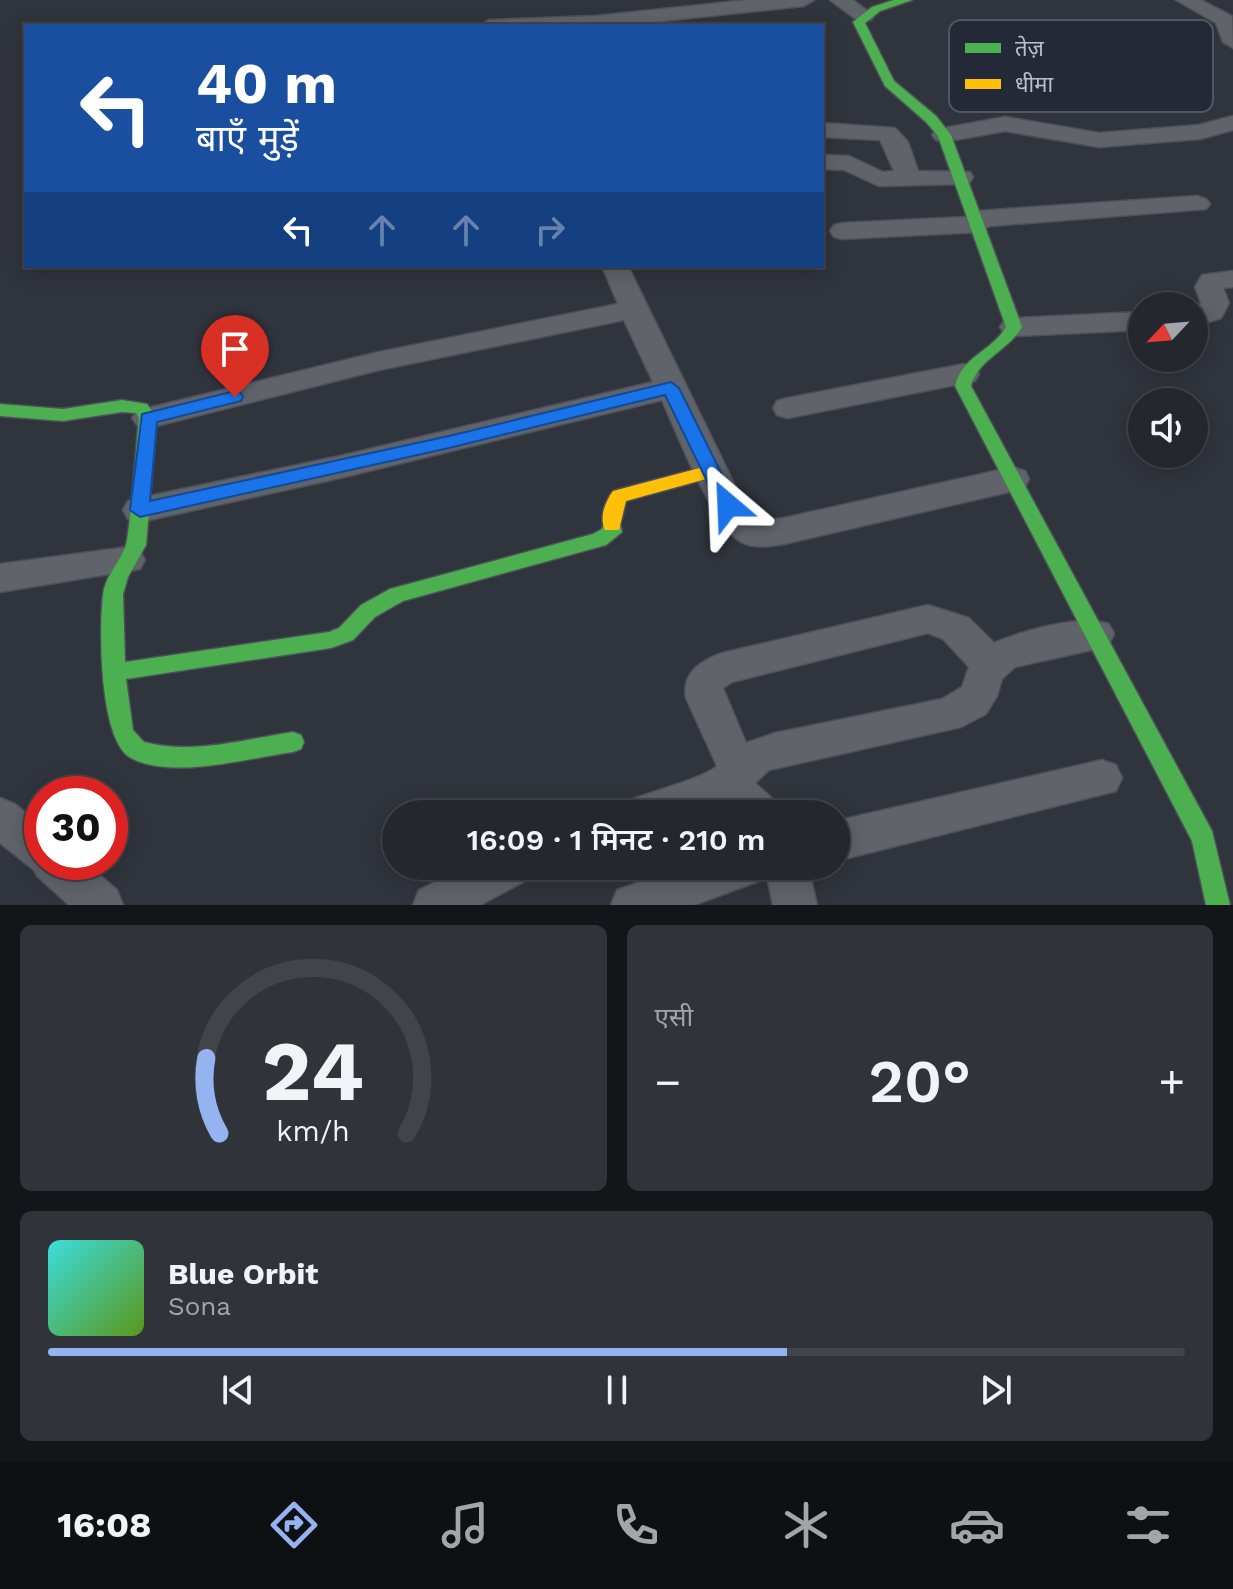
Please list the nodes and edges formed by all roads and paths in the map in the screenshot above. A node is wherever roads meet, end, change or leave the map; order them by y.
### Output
1 (804, 0) edge
2 (840, 0) edge
3 (906, 0) edge
4 (1186, 0) edge
5 (864, 16) junction
6 (542, 24) edge
7 (1233, 42) edge
8 (1233, 123) edge
9 (824, 130) edge
10 (944, 135) junction
11 (824, 162) edge
12 (961, 177) junction
13 (909, 179) junction
14 (1197, 204) dead end
15 (978, 222) junction
16 (843, 231) dead end
17 (616, 268) edge
18 (1233, 279) edge
19 (634, 309) junction
20 (1208, 313) edge
21 (1128, 322) edge
22 (1014, 327) junction
23 (964, 374) junction
24 (671, 388) junction
25 (788, 408) dead end
26 (0, 410) edge
27 (148, 418) junction
28 (711, 471) junction
29 (1013, 479) junction
30 (140, 510) junction
31 (128, 560) junction
32 (0, 578) edge
33 (1096, 634) junction
34 (990, 665) junction
35 (117, 672) junction
36 (293, 742) dead end
37 (1102, 778) dead end
38 (728, 781) junction
39 (681, 800) edge
40 (747, 800) edge
41 (0, 817) edge
42 (24, 838) edge
43 (850, 838) edge
44 (73, 880) edge
45 (484, 880) edge
46 (706, 880) edge
47 (789, 880) edge
48 (101, 905) edge
49 (435, 905) edge
50 (633, 905) edge
51 (795, 905) edge
52 (1218, 905) edge

1 - 6 street
2 - 5 street
3 - 5 street
4 - 7 street
5 - 10 street
8 - 10 street
9 - 13 street
10 - 12 street
11 - 13 street
12 - 13 street
12 - 15 street
14 - 15 street
15 - 16 street
15 - 22 street
17 - 19 street
18 - 20 street
19 - 24 street
19 - 27 street
21 - 22 street
22 - 23 street
23 - 25 street
23 - 29 street
24 - 28 street
24 - 30 street
26 - 27 street
27 - 30 street
28 - 29 street
28 - 35 street
29 - 33 street
30 - 31 street
31 - 32 street
31 - 35 street
33 - 34 street
33 - 52 street
34 - 38 street
34 - 38 street
35 - 36 street
37 - 43 street
38 - 39 street
38 - 40 street
41 - 42 street
44 - 48 street
45 - 49 street
46 - 50 street
47 - 51 street

